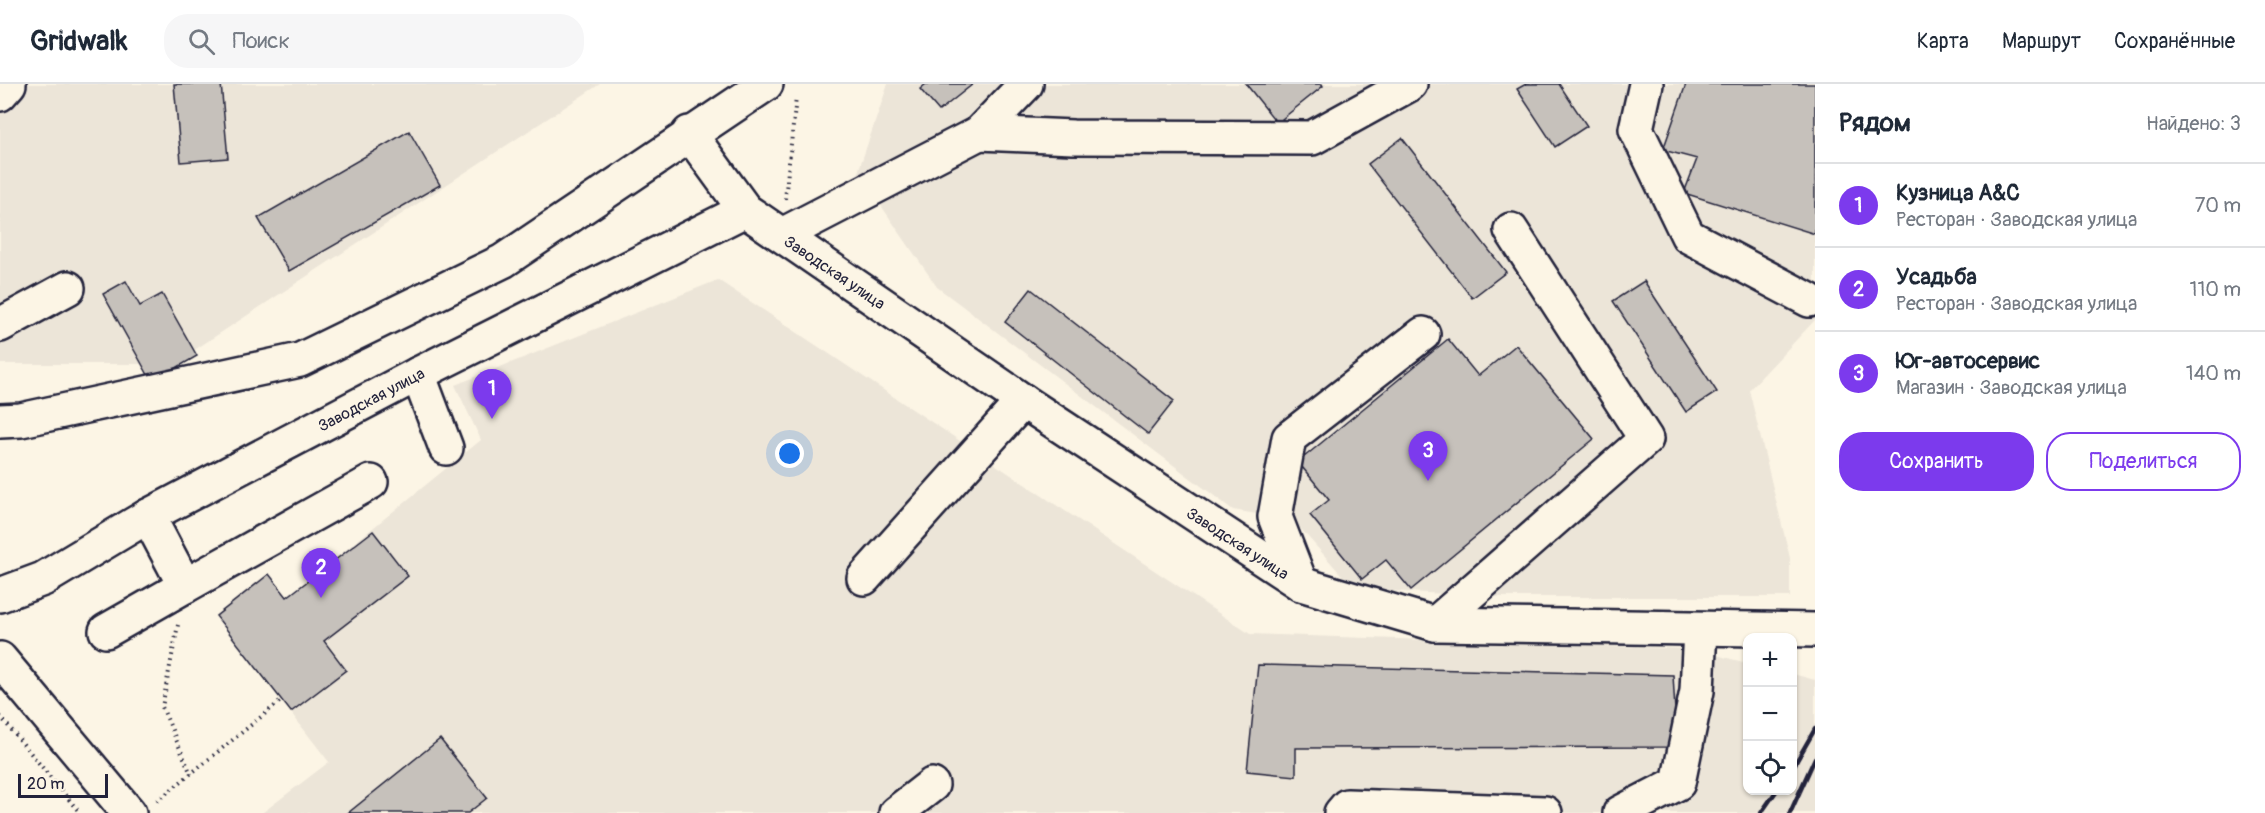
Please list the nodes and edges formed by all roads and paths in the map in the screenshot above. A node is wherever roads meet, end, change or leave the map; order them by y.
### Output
1 (9, 84) edge
2 (766, 84) edge
3 (1026, 84) edge
4 (1410, 84) edge
5 (1646, 84) edge
6 (0, 94) edge
7 (796, 98) dead end
8 (689, 133) junction
9 (979, 133) junction
10 (746, 210) junction
11 (1511, 230) dead end
12 (782, 235) junction
13 (68, 288) dead end
14 (1813, 304) edge
15 (0, 325) edge
16 (1424, 334) dead end
17 (418, 374) junction
18 (1023, 401) junction
19 (0, 421) edge
20 (446, 448) dead end
21 (370, 482) dead end
22 (148, 516) junction
23 (864, 578) dead end
24 (1301, 584) junction
25 (185, 586) junction
26 (0, 595) edge
27 (1435, 624) junction
28 (1814, 624) edge
29 (1700, 629) junction
30 (106, 631) dead end
31 (0, 659) edge
32 (282, 700) dead end
33 (0, 716) edge
34 (191, 774) junction
35 (932, 785) dead end
36 (139, 810) edge
37 (80, 813) edge
38 (896, 813) edge
39 (1341, 813) edge
40 (1545, 813) edge
41 (1620, 813) edge

1 - 6 street
2 - 8 street
3 - 9 street
4 - 9 street
5 - 14 street
7 - 12 path
8 - 10 street, Заводская улица
8 - 19 street
9 - 12 street
10 - 12 street, Заводская улица
10 - 17 street, Заводская улица
11 - 27 street
12 - 18 street, Заводская улица
13 - 15 street
16 - 24 street
17 - 20 street
17 - 22 street, Заводская улица
18 - 23 street
18 - 24 street, Заводская улица
21 - 25 street
22 - 25 street
22 - 26 street, Заводская улица
24 - 27 street, Заводская улица
25 - 30 street
25 - 34 path
27 - 29 street, Заводская улица
28 - 29 street, Заводская улица
29 - 41 street
31 - 36 street
32 - 34 path
33 - 37 path
34 - 36 path
35 - 38 street
39 - 40 street

